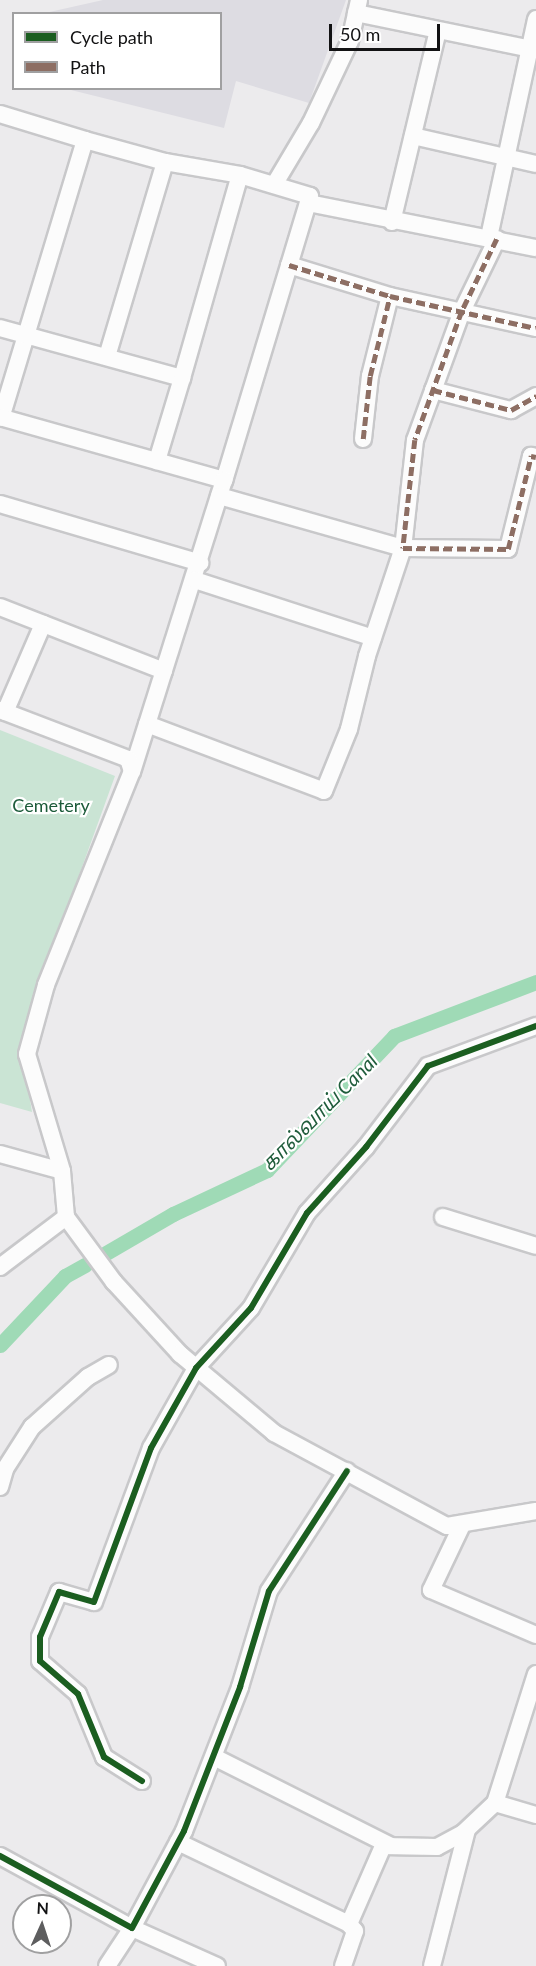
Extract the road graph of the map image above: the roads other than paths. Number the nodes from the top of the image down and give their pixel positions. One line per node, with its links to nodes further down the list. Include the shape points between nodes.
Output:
1 (357, 7): 3 (street); 12 (street, via 350,41 311,123)
2 (536, 19): 4 (street)
3 (438, 30): 4 (street); 6 (street)
4 (533, 50): 8 (street)
5 (0, 114): 7 (street)
6 (412, 136): 8 (street); 14 (street)
7 (85, 140): 9 (street); 22 (street)
8 (506, 157): 10 (street); 15 (street)
9 (165, 162): 11 (street); 23 (street)
10 (536, 164)
11 (240, 175): 12 (street); 24 (street)
12 (274, 185): 13 (street, via 310,196)
13 (308, 203): 14 (street); 17 (street)
14 (392, 222): 15 (street)
15 (493, 238): 16 (street); 19 (street)
16 (536, 248)
17 (289, 265): 18 (street); 31 (street)
18 (390, 296): 19 (street); 28 (street, via 370,375)
19 (462, 311): 21 (street); 25 (street)
20 (0, 328): 22 (street)
21 (536, 328)
22 (26, 335): 23 (street); 27 (street)
23 (107, 357): 24 (street)
24 (182, 378): 30 (street)
25 (433, 390): 26 (street, via 510,410); 33 (street, via 415,440)
26 (536, 396)
27 (1, 418): 30 (street)
28 (363, 440)
29 (536, 457): 33 (street, via 531,456 508,549)
30 (157, 461): 31 (street)
31 (222, 488): 33 (street); 34 (street)
32 (0, 504): 34 (street)
33 (403, 548): 38 (street)
34 (200, 563): 35 (street)
35 (195, 579): 38 (street); 39 (street)
36 (0, 607): 37 (street)
37 (43, 624): 39 (street); 40 (street)
38 (373, 638): 41 (street, via 349,729 324,791)
39 (164, 671): 41 (street)
40 (3, 711): 42 (street, via 128,759)
41 (147, 724): 42 (street)
42 (132, 771): 45 (street, via 46,985 27,1054)
43 (536, 1026): 51 (street, via 428,1066 366,1147 307,1213 251,1308)
44 (0, 1154): 45 (street)
45 (62, 1171): 46 (street)
46 (66, 1217): 49 (street); 51 (street, via 114,1282)
47 (443, 1217): 48 (street)
48 (536, 1246)
49 (0, 1267)
50 (109, 1365): 53 (street, via 88,1377 32,1427 5,1468)
51 (196, 1368): 52 (street, via 274,1433); 59 (street, via 151,1448 94,1602 59,1592 40,1637 40,1661 78,1694 104,1757)
52 (347, 1471): 55 (street, via 447,1526); 58 (street, via 269,1591)
53 (0, 1487)
54 (536, 1511): 55 (street)
55 (462, 1525): 56 (street, via 431,1590)
56 (536, 1635)
57 (536, 1674): 60 (street)
58 (214, 1758): 63 (street); 64 (street)
59 (142, 1781)
60 (495, 1803): 61 (street); 62 (street)
61 (536, 1815)
62 (467, 1830): 64 (street, via 437,1846); 71 (street)
63 (178, 1842): 66 (street); 67 (street)
64 (391, 1846): 66 (street, via 383,1846)
65 (0, 1856): 67 (street)
66 (349, 1924): 70 (street, via 355,1931)
67 (132, 1928): 68 (street); 69 (street)
68 (107, 1966)
69 (217, 1966)
70 (343, 1966)
71 (432, 1966)

